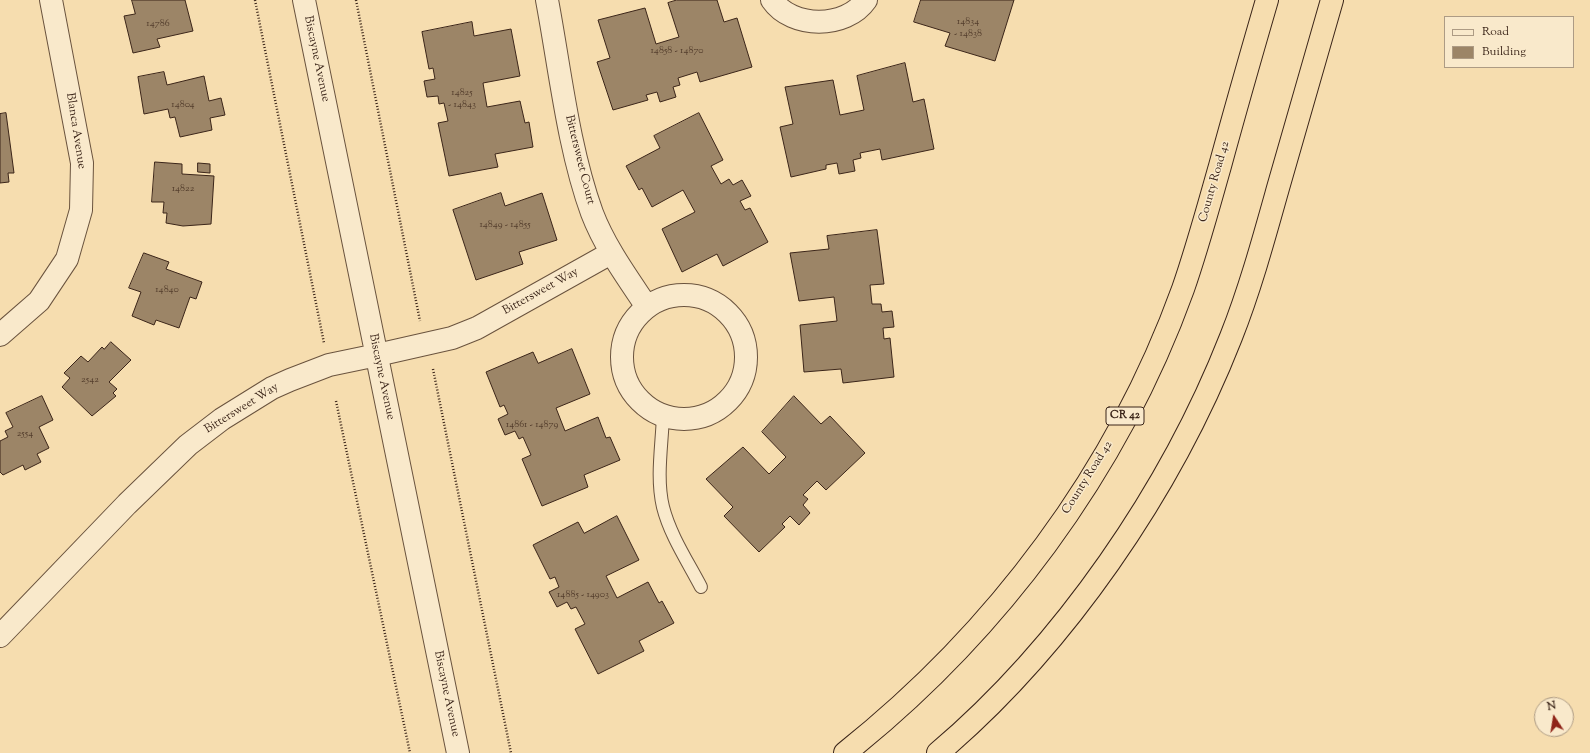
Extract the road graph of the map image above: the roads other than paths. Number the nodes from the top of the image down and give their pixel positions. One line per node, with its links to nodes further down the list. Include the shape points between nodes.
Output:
1 (50, 0): 10 (street, Blanca Avenue, via 82,163 81,210 67,259 38,302)
2 (304, 0): 11 (street, Biscayne Avenue)
3 (547, 0): 8 (street, Bittersweet Court, via 581,176 593,214)
4 (772, 0): 5 (street, via 789,15 816,23 844,18 862,6)
5 (866, 0)
6 (1267, 0): 16 (highway, County Road 42 / CR 42, via 1200,236 1182,290 1145,378 1111,442 1084,489 1018,582 981,625 905,703)
7 (1332, 0): 17 (highway, via 1250,284 1231,337 1183,441 1157,488 1095,583 1010,685)
8 (611, 253): 9 (street, Bittersweet Court); 11 (street, Bittersweet Way, via 477,328 452,338)
9 (647, 307): 12 (street, via 632,322 623,342 622,364 628,384 640,402); 12 (street, via 667,297 688,295 709,301 727,312 740,330 746,351 744,373 736,392 720,408 701,417 679,420)
10 (0, 335)
11 (377, 355): 14 (street, Bittersweet Way, via 329,365 290,380 222,418 188,445 133,498); 15 (street, Biscayne Avenue)
12 (663, 415): 13 (lane, via 660,485 663,506 668,523)
13 (701, 587)
14 (0, 636)
15 (458, 753)
16 (845, 753)
17 (938, 753)

